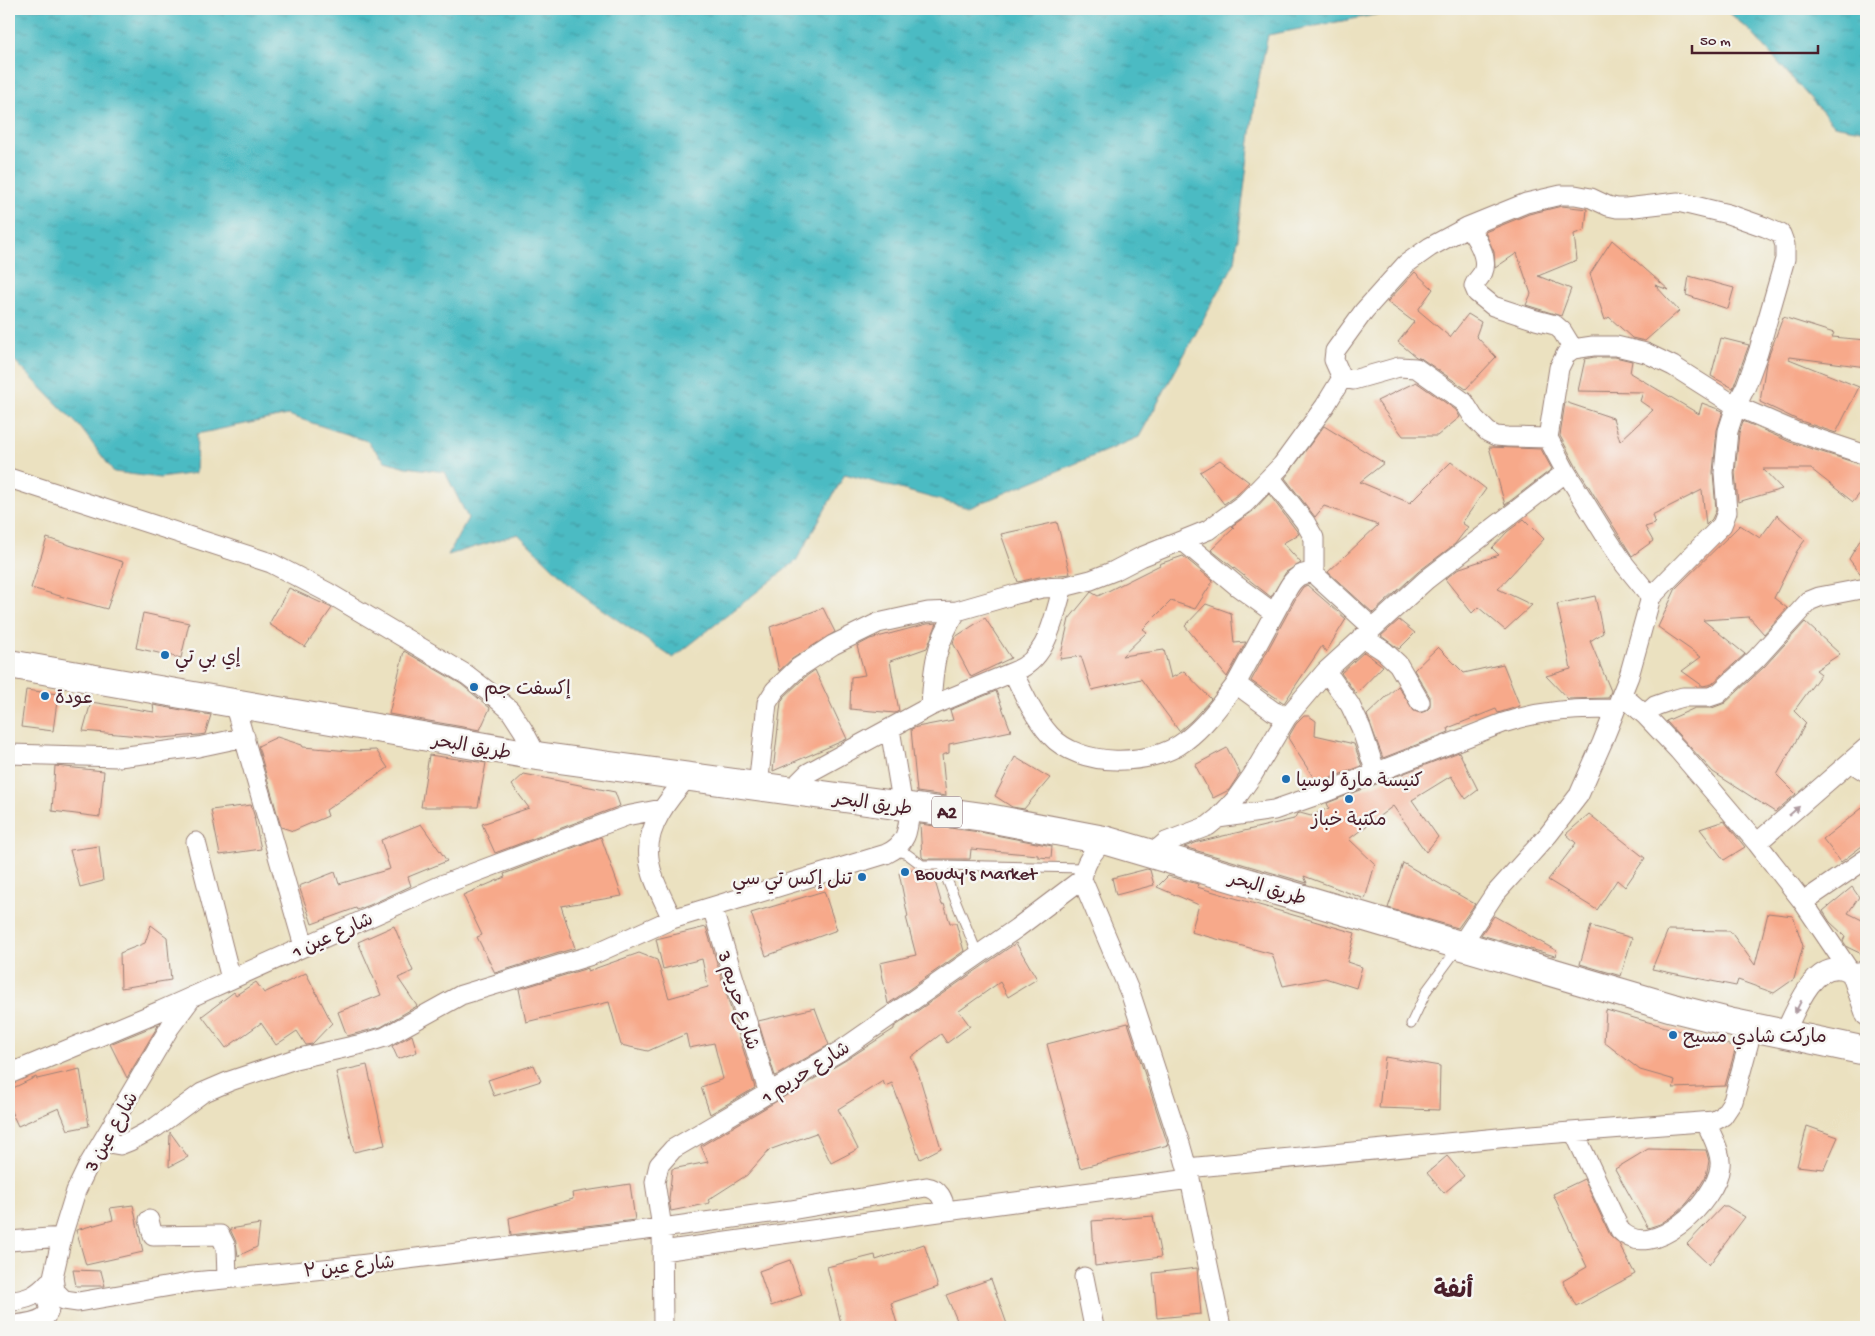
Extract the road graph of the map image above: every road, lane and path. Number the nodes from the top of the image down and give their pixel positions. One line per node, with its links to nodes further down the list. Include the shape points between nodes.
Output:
1 (1467, 227): 2 (street, via 1478,242 1484,260 1483,273 1474,286 1477,293 1493,306 1555,325); 3 (street, via 1406,264 1364,311 1334,354); 4 (street, via 1526,202 1576,195 1617,208 1678,202 1692,204 1781,234 1786,245 1785,259 1758,353)
2 (1573, 349): 4 (street, via 1616,346 1646,353); 5 (street, via 1566,354 1559,368)
3 (1342, 378): 5 (street, via 1353,380 1399,367 1416,368 1464,402 1488,432 1496,436); 8 (street, via 1325,406)
4 (1736, 406): 6 (street, via 1794,431); 14 (street, via 1724,457 1726,517)
5 (1548, 438): 7 (street)
6 (1866, 455)
7 (1566, 472): 14 (street, via 1625,564); 17 (street, via 1426,580)
8 (1270, 477): 10 (street, via 1218,525); 11 (street, via 1314,538)
9 (9, 478): 32 (street, via 271,563 327,592 489,692 510,710)
10 (1184, 541): 12 (street, via 1105,575); 16 (street)
11 (1314, 574): 16 (street, via 1306,573 1296,578); 17 (street)
12 (1063, 587): 15 (street, via 1034,590); 20 (street, via 1043,647 1028,665)
13 (1866, 588): 26 (street, via 1809,601 1756,659 1718,694 1669,701 1655,706)
14 (1651, 597): 23 (street, via 1637,650)
15 (957, 611): 25 (street, via 936,652); 36 (street, via 928,612 878,623 833,645 798,668 775,690 767,703)
16 (1274, 613): 21 (street)
17 (1367, 633): 19 (street); 22 (street, via 1398,664)
18 (9, 664): 24 (main road, طريق البحر / A2)
19 (1326, 671): 27 (street); 34 (street, via 1350,705)
20 (1013, 672): 21 (street, via 1049,734 1076,753 1100,759 1146,758 1172,750 1202,725); 25 (street)
21 (1236, 684): 27 (street, via 1273,711)
22 (1420, 702)
23 (1618, 702): 26 (street); 34 (street, via 1523,716); 53 (street, via 1578,795 1548,836 1494,895)
24 (234, 703): 29 (street); 32 (main road, طريق البحر / A2)
25 (931, 706): 28 (street)
26 (1645, 715): 43 (street)
27 (1287, 717): 40 (street, via 1252,776)
28 (890, 730): 37 (street, via 808,773); 38 (street)
29 (245, 738): 31 (street, via 119,757); 54 (street)
30 (1866, 748): 33 (street)
31 (9, 754)
32 (538, 756): 35 (main road, طريق البحر / A2)
33 (1859, 767): 43 (street, one-way to 33)
34 (1376, 773): 40 (street, via 1274,810)
35 (688, 776): 36 (main road, طريق البحر / A2); 39 (street)
36 (758, 787): 37 (main road, طريق البحر / A2)
37 (791, 790): 38 (main road, طريق البحر / A2)
38 (906, 807): 41 (main road, طريق البحر / A2, via 983,817); 44 (street, via 908,832)
39 (662, 809): 51 (street, via 649,841 649,859); 54 (street, شارع عين 1, via 626,816 444,884)
40 (1218, 818): 45 (street, via 1208,826 1166,842)
41 (1104, 840): 45 (main road, طريق البحر / A2); 48 (street, via 1090,856)
42 (196, 842): 57 (street)
43 (1758, 844): 49 (street)
44 (894, 850): 47 (lane, via 922,865); 50 (street)
45 (1152, 853): 53 (main road, طريق البحر / A2)
46 (1866, 859): 49 (street)
47 (941, 865): 48 (lane); 55 (lane)
48 (1083, 873): 55 (street, شارع حريم 1); 70 (street, via 1130,995)
49 (1803, 902): 52 (street)
50 (712, 907): 51 (street); 66 (street, شارع حريم 3)
51 (672, 920): 69 (street, via 592,954 460,994 385,1037 295,1059 230,1081 202,1093 156,1127 130,1141 120,1145)
52 (1829, 939): 56 (street); 58 (street)
53 (1461, 945): 61 (lane, via 1427,990); 62 (main road, طريق البحر / A2, via 1673,1008)
54 (304, 946): 57 (street, شارع عين 1)
55 (978, 955): 66 (street, شارع حريم 1, via 840,1051)
56 (1859, 972): 58 (street, via 1826,971); 60 (street)
57 (231, 978): 59 (street, شارع عين 1)
58 (1814, 979): 63 (street, one-way to 63)
59 (193, 996): 65 (street, شارع عين 1); 69 (street, شارع عين 3, via 170,1027)
60 (1866, 1016)
61 (1411, 1024)
62 (1753, 1027): 63 (main road, طريق البحر / A2); 67 (street, via 1733,1101 1723,1116)
63 (1784, 1034): 64 (main road, طريق البحر / A2)
64 (1866, 1051)
65 (9, 1074)
66 (769, 1094): 73 (street, شارع حريم 1, via 673,1149 659,1165 656,1182)
67 (1706, 1122): 68 (street); 68 (street, via 1720,1159 1713,1189 1701,1206 1680,1224 1645,1239 1630,1237 1620,1230)
68 (1574, 1132): 70 (street)
69 (103, 1142): 74 (street, شارع عين 3, via 76,1191)
70 (1188, 1174): 71 (street); 87 (street)
71 (946, 1211): 73 (street, شارع عين ٣, via 938,1191 926,1187); 76 (street)
72 (149, 1220): 79 (street, via 153,1236 220,1235 226,1247)
73 (662, 1228): 76 (street, شارع حريم 1); 79 (street, شارع عين ٣)
74 (62, 1237): 75 (street); 77 (street, شارع عين 3)
75 (9, 1240)
76 (662, 1251): 85 (street, شارع حريم 1)
77 (52, 1277): 79 (street, شارع عين ٣, via 58,1296 70,1302); 80 (street)
78 (1084, 1277): 86 (street)
79 (227, 1278)
80 (40, 1292): 81 (street); 82 (street, via 48,1303)
81 (9, 1302)
82 (46, 1316): 83 (street); 84 (street, via 37,1322)
83 (9, 1320)
84 (9, 1326)
85 (663, 1327)
86 (1094, 1327)
87 (1221, 1327)

